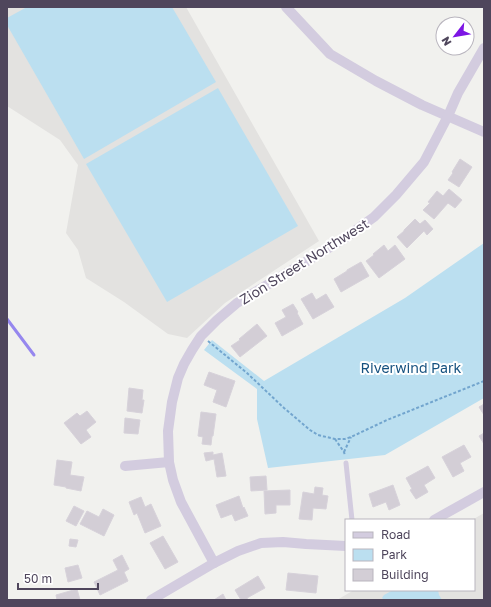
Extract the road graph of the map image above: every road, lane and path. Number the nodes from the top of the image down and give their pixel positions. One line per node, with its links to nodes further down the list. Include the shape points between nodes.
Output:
1 (286, 7): 3 (street, via 330,54 376,82)
2 (484, 48): 3 (street, Zion Street Northwest)
3 (448, 116): 4 (street); 5 (street, Zion Street Northwest, via 424,162 374,217 342,240 237,302)
4 (484, 132)
5 (201, 336): 8 (path, via 247,373 310,430); 10 (street, Zion Street Northwest, via 184,364 174,393 168,431)
6 (484, 381): 7 (path, via 386,420)
7 (351, 437): 8 (path); 9 (path)
8 (335, 439): 9 (path)
9 (344, 452): 11 (path)
10 (169, 462): 12 (street); 17 (street, Zion Street Northwest, via 181,502)
11 (346, 463): 14 (lane)
12 (125, 466)
13 (484, 492): 15 (street)
14 (352, 519)
15 (436, 519)
16 (345, 546): 17 (street, via 261,543)
17 (214, 563): 18 (street)
18 (151, 600)

